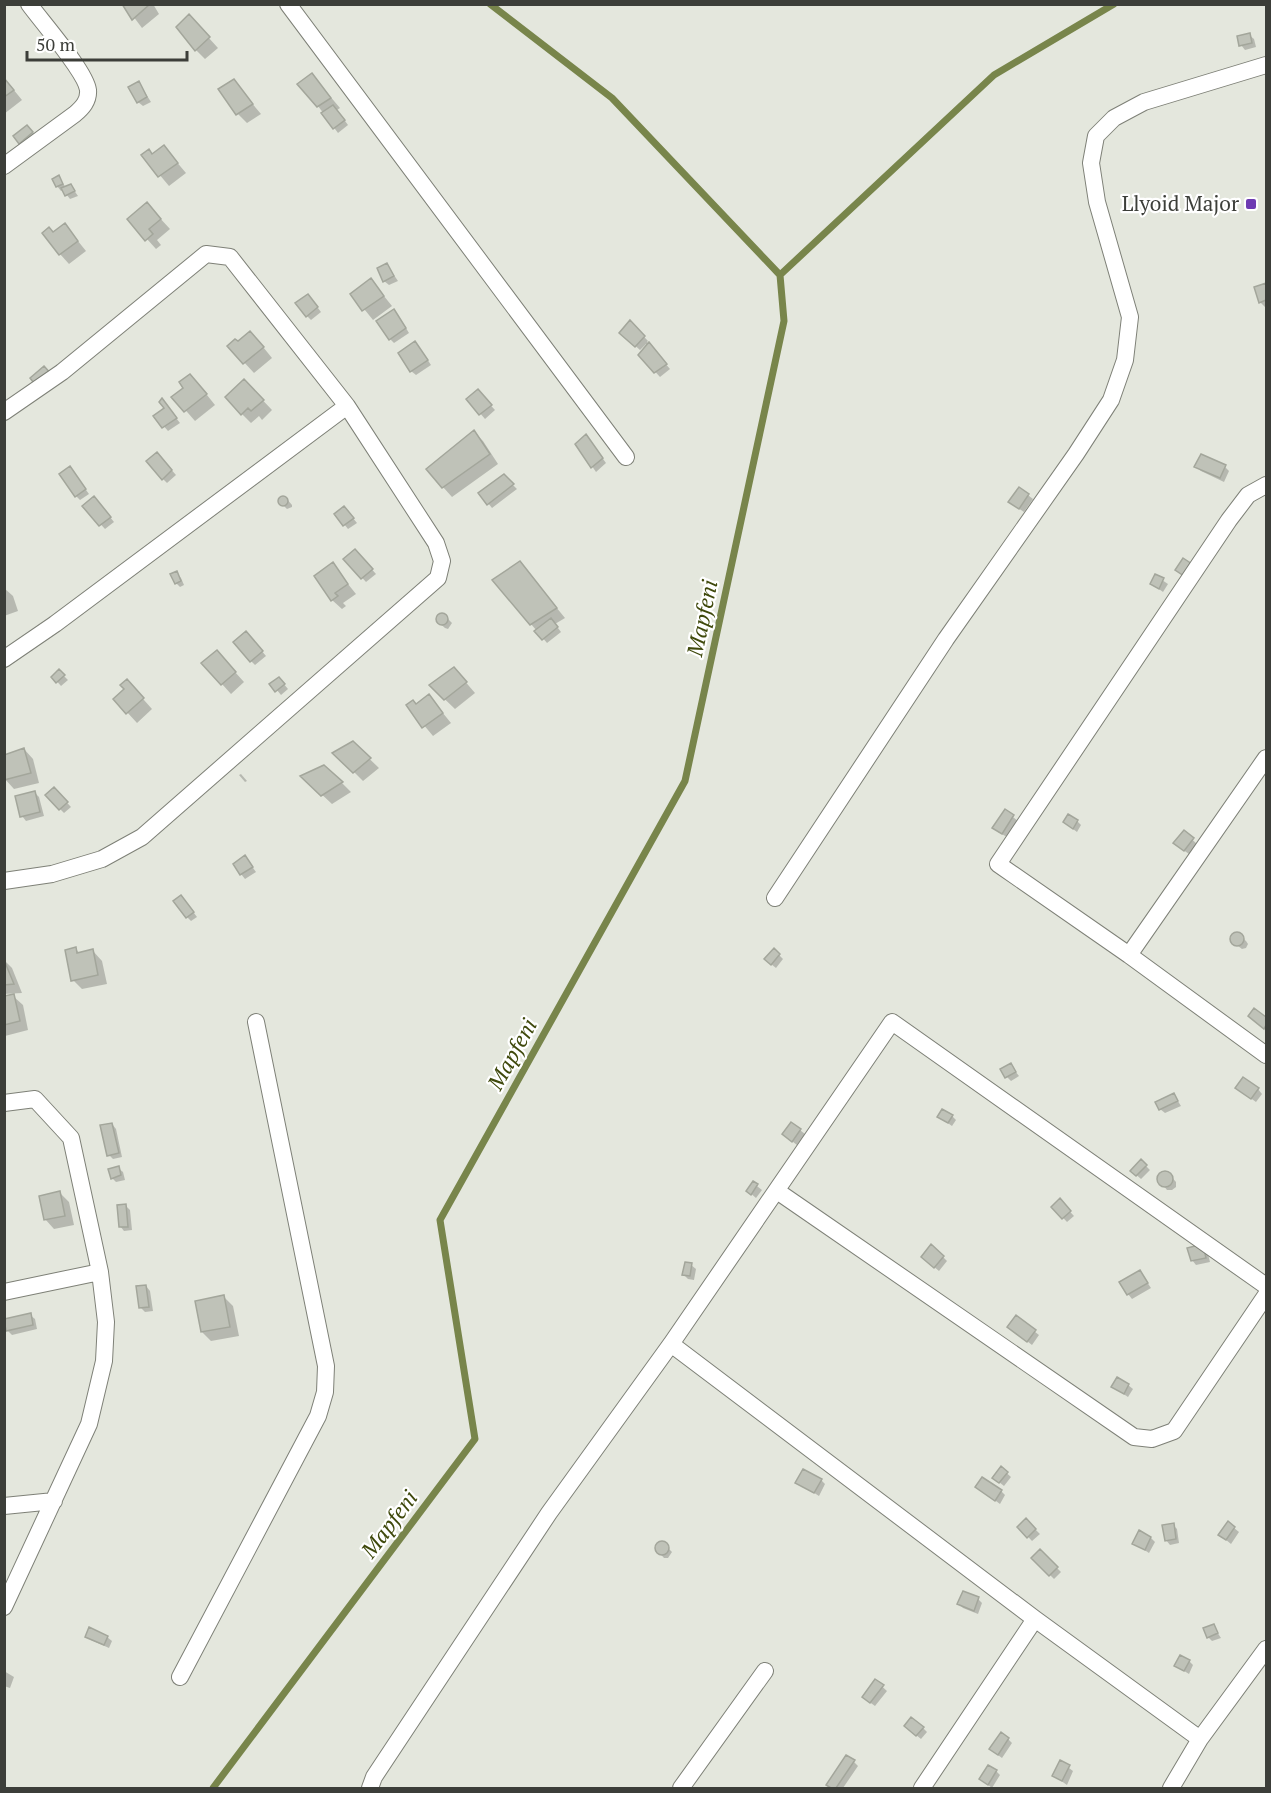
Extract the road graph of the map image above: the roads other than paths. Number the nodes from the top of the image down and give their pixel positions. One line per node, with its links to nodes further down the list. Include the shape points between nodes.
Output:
1 (29, 4): 4 (street, via 84,77 89,92 85,105 75,114)
2 (288, 4): 7 (street)
3 (1266, 65): 12 (street, via 1144,102 1114,118 1096,136 1091,163 1097,202 1130,316 1125,360 1111,400 946,639)
4 (4, 166)
5 (347, 406): 6 (street, via 230,257 206,254 62,372); 9 (street); 11 (street, via 436,543 442,561 438,578 142,837 102,860 52,874)
6 (4, 412)
7 (626, 457)
8 (1266, 485): 13 (street, via 1248,495 1229,520 998,864)
9 (4, 659)
10 (1266, 758): 13 (street)
11 (4, 881)
12 (775, 898)
13 (1130, 955): 15 (street)
14 (256, 1022): 29 (street, via 326,1366 325,1392 318,1416)
15 (1266, 1055)
16 (4, 1103): 18 (street, via 35,1098 71,1138)
17 (777, 1191): 19 (street, via 892,1022); 21 (street, via 1134,1437 1152,1439 1174,1431); 22 (street)
18 (100, 1272): 20 (street); 23 (street, via 106,1322 104,1361 89,1424)
19 (1266, 1286)
20 (4, 1292)
21 (1266, 1295)
22 (671, 1344): 26 (street); 31 (street, via 549,1513)
23 (54, 1501): 24 (street); 25 (street)
24 (4, 1506)
25 (4, 1607)
26 (1035, 1618): 30 (street); 33 (street)
27 (1266, 1649): 30 (street)
28 (765, 1671): 32 (street)
29 (180, 1677)
30 (1200, 1739): 34 (street)
31 (370, 1788)
32 (681, 1788)
33 (922, 1788)
34 (1171, 1788)

